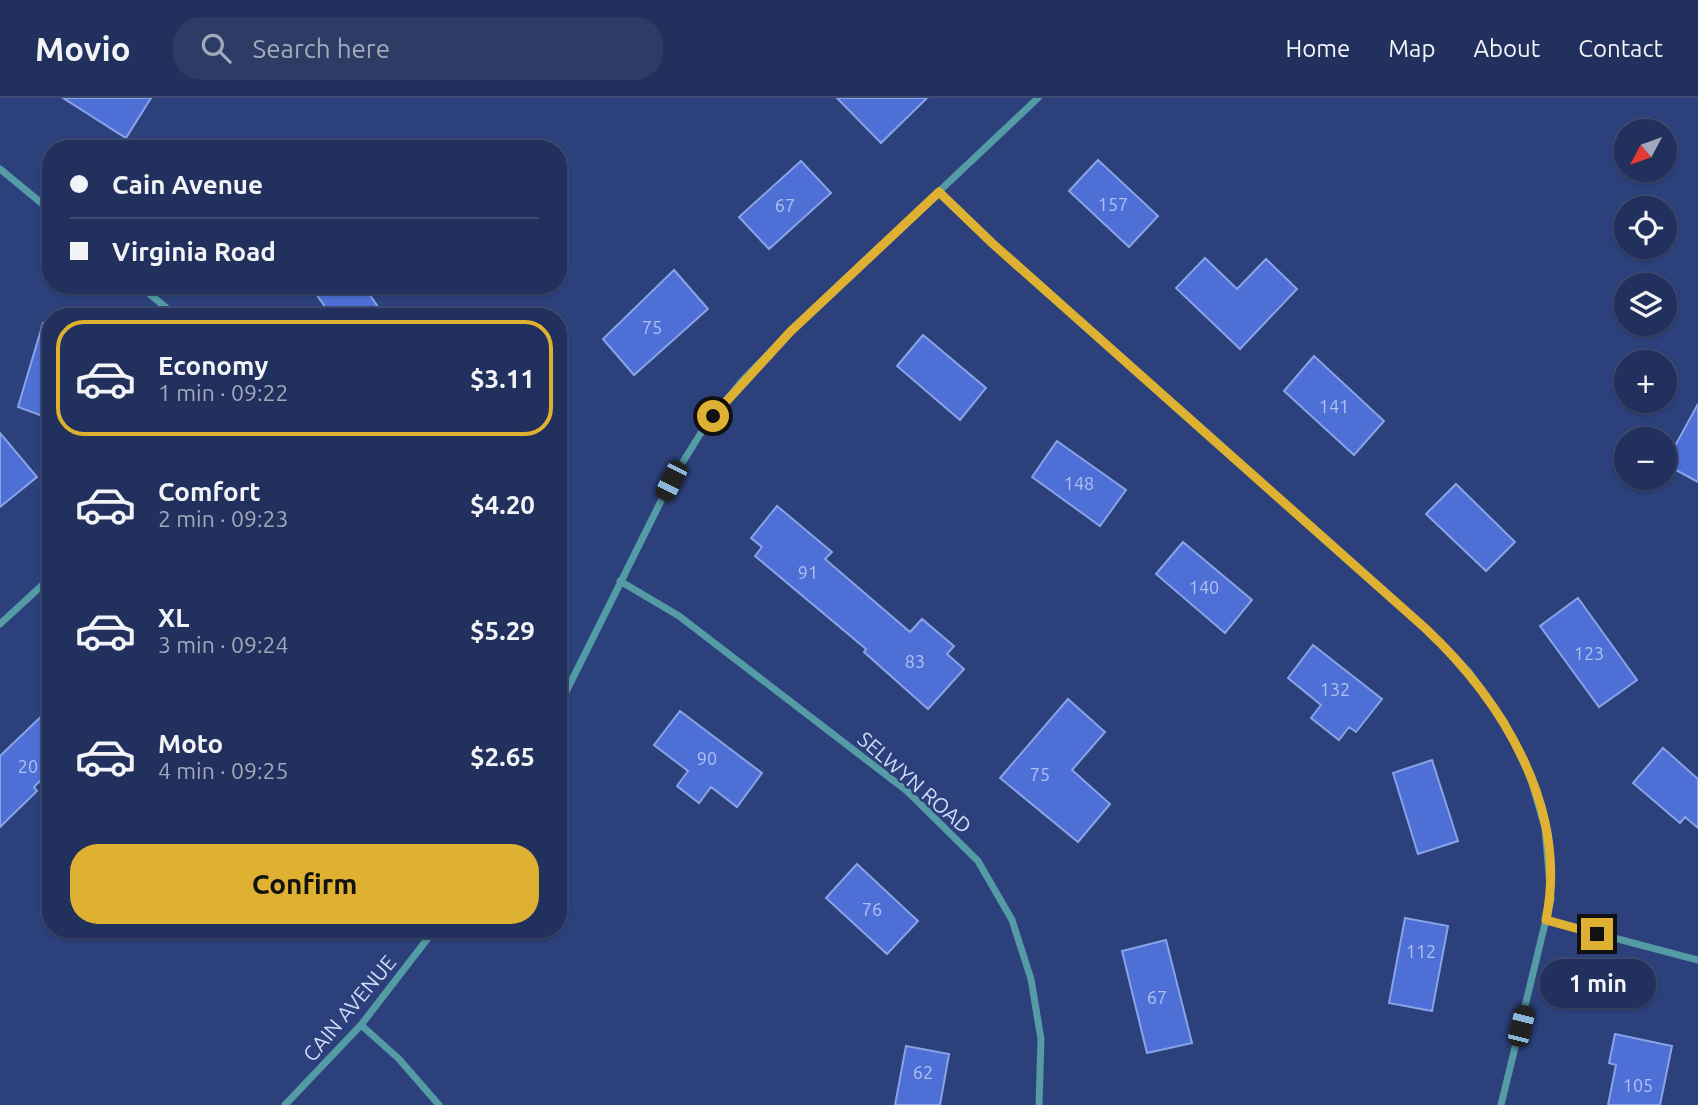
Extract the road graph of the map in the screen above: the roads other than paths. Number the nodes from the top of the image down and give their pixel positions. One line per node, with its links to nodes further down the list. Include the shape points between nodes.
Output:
1 (1038, 98): 3 (street)
2 (0, 169): 4 (street)
3 (939, 192): 7 (street, via 790,332 722,404 687,454); 11 (street, via 1469,672 1504,721 1538,801 1552,879)
4 (42, 204)
5 (150, 294): 6 (street)
6 (166, 308)
7 (620, 581): 10 (street); 17 (street, SELWYN ROAD, via 679,616 906,791 978,861 1012,920 1031,979 1041,1039)
8 (42, 585): 9 (street)
9 (0, 624)
10 (567, 690)
11 (1546, 920): 13 (street); 18 (street)
12 (428, 938): 14 (street, CAIN AVENUE)
13 (1698, 960)
14 (362, 1025): 15 (street, CAIN AVENUE); 16 (street)
15 (285, 1105)
16 (439, 1105)
17 (1039, 1105)
18 (1501, 1105)

